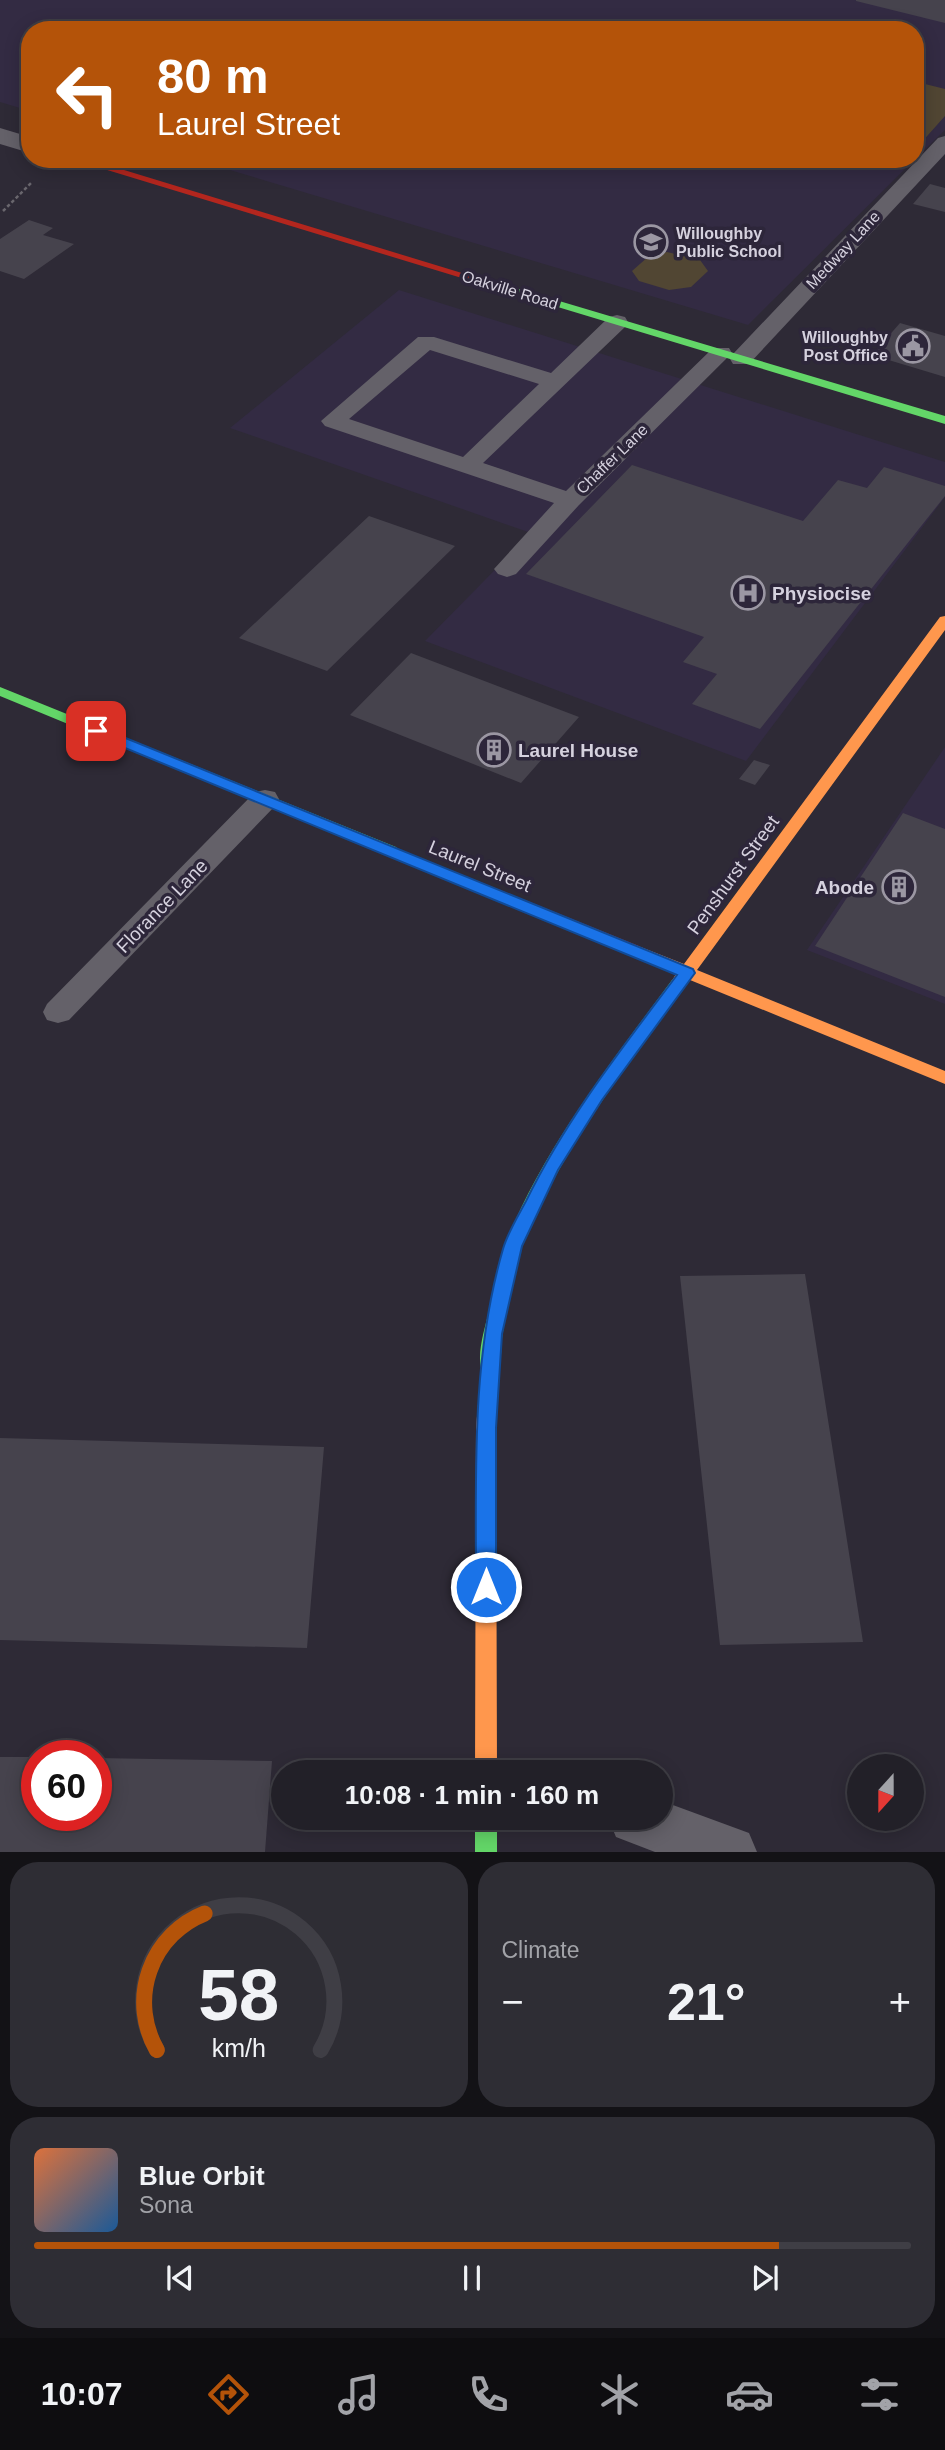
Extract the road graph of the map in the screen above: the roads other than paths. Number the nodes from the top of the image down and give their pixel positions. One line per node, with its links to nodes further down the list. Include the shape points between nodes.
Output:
1 (0, 136): 2 (street)
2 (21, 142)
3 (945, 142): 4 (lane, Medway Lane)
4 (924, 163)
5 (106, 168): 7 (street, Oakville Road)
6 (919, 168): 8 (lane, Medway Lane)
7 (617, 322): 8 (street, Oakville Road); 9 (lane)
8 (731, 356): 10 (street, Oakville Road); 12 (lane, Chaffer Lane)
9 (555, 382): 11 (lane); 11 (lane, via 426,342 333,421)
10 (945, 420)
11 (467, 466): 12 (lane)
12 (570, 500): 13 (lane, Chaffer Lane)
13 (507, 569)
14 (945, 620): 17 (street, Penshurst Street)
15 (0, 691): 16 (street, Laurel Street)
16 (265, 799): 17 (street, Laurel Street); 18 (lane, Florance Lane)
17 (687, 973): 19 (street, Laurel Street); 20 (street, Penshurst Street, via 596,1095 551,1167 513,1246 493,1334 486,1428)
18 (58, 1012)
19 (945, 1077)
20 (486, 1760)
21 (486, 1830): 23 (street)
22 (669, 1830): 24 (street)
23 (486, 1852)
24 (730, 1852)

